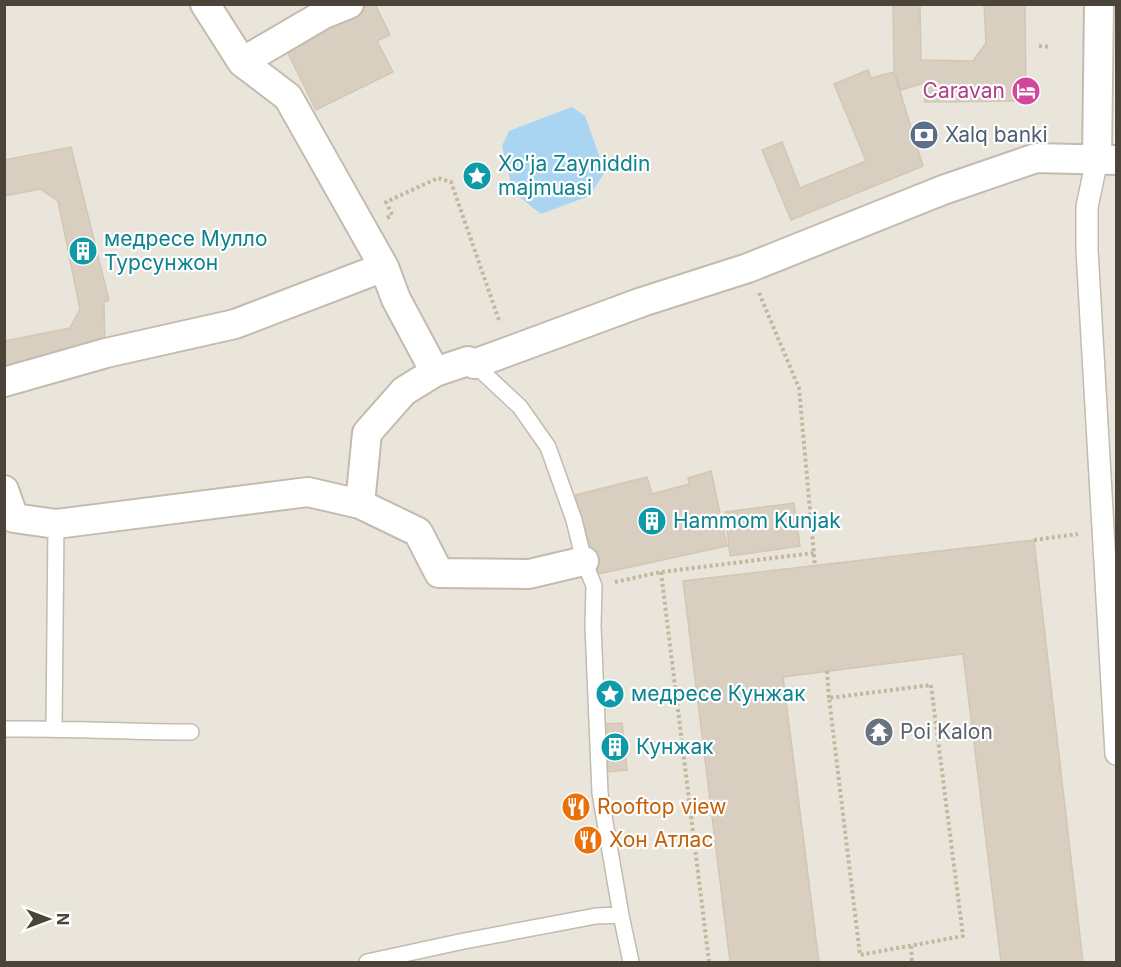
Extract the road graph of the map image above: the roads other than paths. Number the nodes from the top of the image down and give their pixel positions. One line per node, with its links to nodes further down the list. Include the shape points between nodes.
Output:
1 (205, 4): 4 (street)
2 (349, 4): 4 (street, via 324,14)
3 (1100, 4): 5 (street)
4 (242, 62): 6 (street, via 288,97)
5 (1107, 159): 7 (street, via 1036,158 943,190 748,268); 17 (street, via 1087,207 1087,250)
6 (384, 267): 8 (street, via 396,299); 9 (street, via 235,324 106,352)
7 (474, 364): 8 (street, via 468,361); 13 (lane, via 520,407 548,447)
8 (435, 372): 11 (street, via 404,391 367,433)
9 (4, 382)
10 (4, 490): 12 (street, via 14,518)
11 (360, 504): 12 (street, via 308,492); 13 (street, via 418,532 439,573)
12 (56, 524): 14 (lane)
13 (589, 574): 18 (lane, via 600,793)
14 (54, 728): 15 (lane); 16 (lane)
15 (4, 729)
16 (191, 732)
17 (1116, 754)
18 (621, 915): 19 (lane, via 486,936); 20 (lane)
19 (367, 963)
20 (631, 963)

